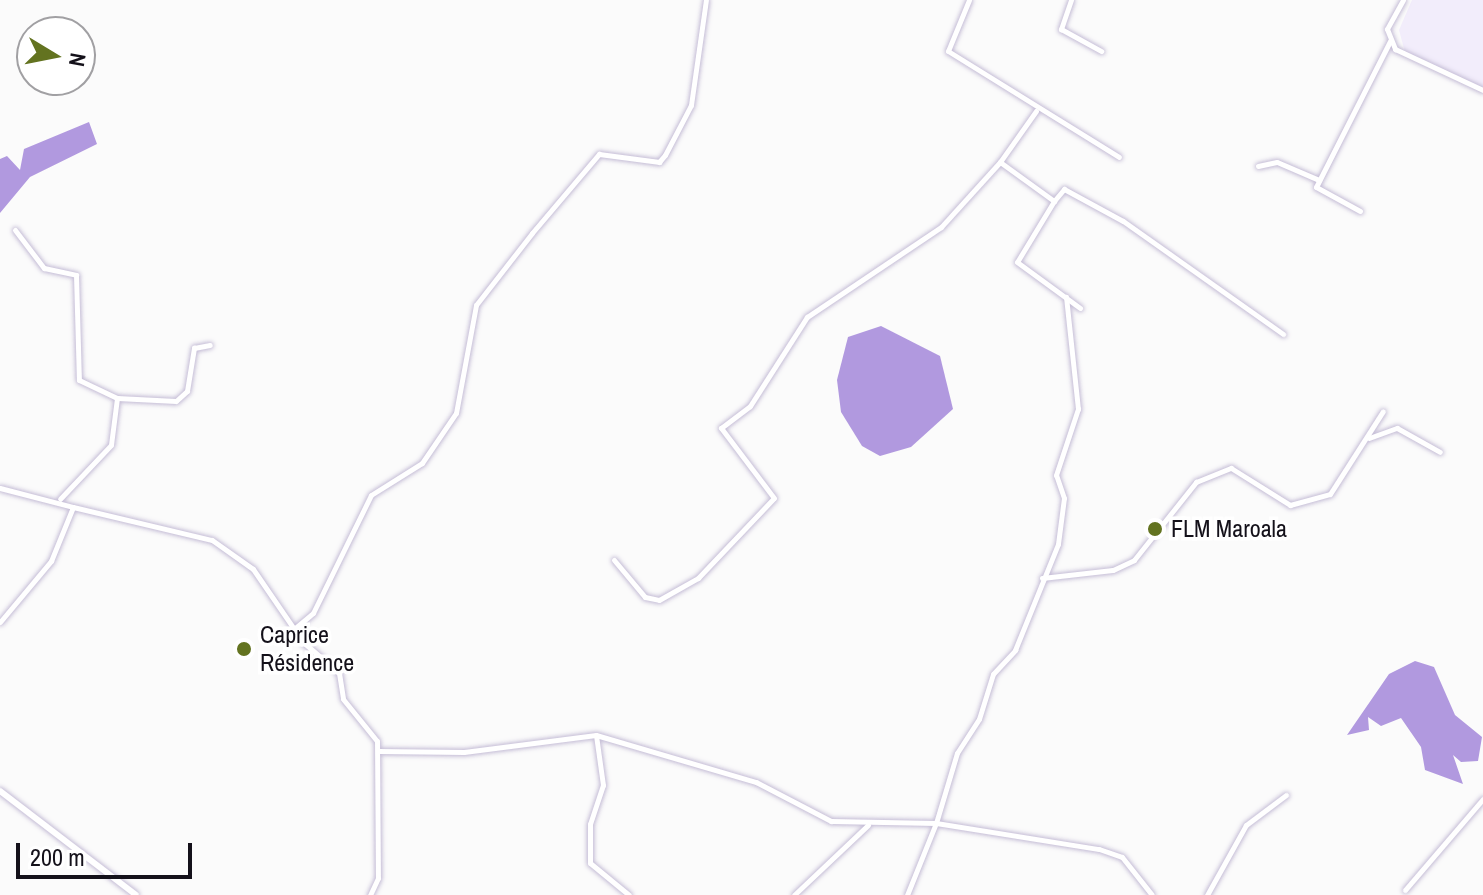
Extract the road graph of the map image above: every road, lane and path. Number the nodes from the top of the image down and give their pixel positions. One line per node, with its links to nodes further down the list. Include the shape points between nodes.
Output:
1 (706, 0): 30 (street, via 691,105 665,155 659,162 599,154 532,233 476,305 456,413 422,463 371,495 313,613)
2 (969, 0): 8 (street, via 948,51)
3 (1071, 0): 6 (street, via 1061,29)
4 (1403, 0): 5 (street, via 1387,29)
5 (1390, 41): 7 (street, via 1406,56); 12 (street)
6 (1101, 51)
7 (1483, 90)
8 (1036, 111): 9 (street); 10 (street)
9 (1119, 157)
10 (1000, 162): 13 (street); 27 (street, via 941,227 807,317 750,406 721,428 774,498 698,578 659,600 645,597)
11 (1258, 166): 12 (street, via 1277,162)
12 (1319, 180): 14 (street, via 1320,193)
13 (1054, 201): 16 (street, via 1017,262); 18 (street, via 1064,189 1123,221)
14 (1360, 211)
15 (15, 230): 20 (street, via 44,268 76,275 79,380)
16 (1066, 297): 17 (street); 28 (street, via 1078,409 1056,475 1064,498 1058,544)
17 (1080, 308)
18 (1283, 334)
19 (210, 345): 20 (street, via 194,348 187,391 176,401)
20 (117, 398): 25 (street, via 111,445)
21 (1383, 411): 22 (street)
22 (1368, 438): 23 (street, via 1397,428); 28 (street, via 1330,494 1307,504 1290,505 1231,468 1196,482 1134,560 1113,570)
23 (1440, 452)
24 (0, 488): 25 (street)
25 (60, 499): 26 (street)
26 (73, 507): 29 (street, via 51,561); 30 (street, via 212,540 253,569)
27 (614, 560)
28 (1041, 578): 36 (street, via 1015,650 993,674 979,719 957,753)
29 (0, 622)
30 (294, 629): 32 (street, via 339,673 343,699)
31 (596, 735): 32 (street, via 464,752); 37 (street, via 756,782 831,821); 41 (street, via 603,785 590,824 590,863)
32 (378, 751): 40 (street, via 378,878)
33 (0, 791): 39 (main road)
34 (1286, 795): 45 (street, via 1246,825)
35 (1483, 799): 38 (street)
36 (936, 823): 37 (street); 43 (street); 44 (street, via 1099,849 1122,857)
37 (869, 825): 42 (street)
38 (1405, 890)
39 (136, 895)
40 (370, 895)
41 (629, 895)
42 (794, 895)
43 (907, 895)
44 (1152, 895)
45 (1207, 895)

